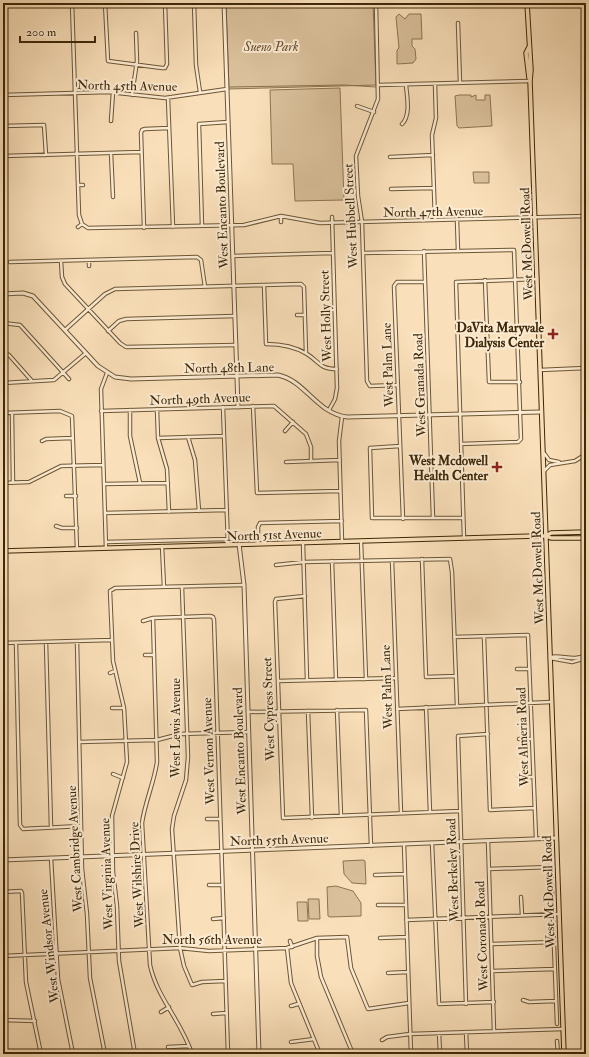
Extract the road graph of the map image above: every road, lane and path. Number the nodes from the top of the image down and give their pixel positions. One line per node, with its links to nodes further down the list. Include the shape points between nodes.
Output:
1 (72, 3): 9 (street)
2 (105, 3): 14 (street, via 108,61)
3 (165, 3): 14 (street, via 167,64 165,68)
4 (194, 3): 22 (street, via 196,65)
5 (224, 3): 20 (street, West Encanto Boulevard)
6 (376, 3): 18 (street, West Hubbell Street)
7 (527, 3): 15 (main road, West McDowell Road, via 529,47 526,53)
8 (458, 23): 16 (street)
9 (73, 26): 10 (street); 12 (street)
10 (77, 26)
11 (136, 33): 14 (street)
12 (74, 61): 13 (street); 23 (street)
13 (79, 61)
14 (136, 66): 25 (street)
15 (530, 81): 16 (street); 49 (main road, West McDowell Road)
16 (460, 83): 17 (street)
17 (435, 84): 19 (street); 38 (street)
18 (378, 85): 19 (street); 28 (street, West Hubbell Street, via 378,99)
19 (406, 85): 31 (street, via 408,112)
20 (227, 89): 22 (street, North 45th Avenue); 30 (street, West Encanto Boulevard)
21 (113, 92): 23 (street, North 45th Avenue); 25 (street, North 45th Avenue); 29 (street)
22 (200, 92): 26 (street, North 45th Avenue)
23 (76, 93): 24 (street, North 45th Avenue); 36 (street)
24 (3, 95)
25 (132, 95): 26 (street, North 45th Avenue)
26 (168, 98): 33 (street)
27 (357, 106): 28 (street)
28 (374, 112): 53 (street, West Hubbell Street, via 356,156)
29 (111, 121)
30 (228, 122): 56 (street, West Encanto Boulevard); 57 (street, via 199,124)
31 (402, 124)
32 (3, 126): 37 (street, via 44,125)
33 (169, 128): 34 (street, via 142,130); 59 (street)
34 (141, 152): 35 (street); 60 (street)
35 (112, 153): 36 (street); 45 (street)
36 (77, 154): 37 (street); 41 (street)
37 (46, 155): 39 (street)
38 (433, 155): 40 (street); 43 (street)
39 (3, 156)
40 (390, 157)
41 (78, 185): 42 (street); 55 (street, via 79,218)
42 (83, 185)
43 (434, 188): 44 (street); 50 (street)
44 (391, 189)
45 (113, 197)
46 (281, 216): 52 (street); 54 (street, North 47th Avenue, via 316,223); 56 (street, North 47th Avenue)
47 (586, 216): 49 (street, North 47th Avenue)
48 (332, 217): 54 (street, West Holly Street)
49 (535, 218): 51 (street, North 47th Avenue); 71 (main road, West McDowell Road)
50 (435, 220): 51 (street, North 47th Avenue); 53 (street, North 47th Avenue)
51 (457, 220): 61 (street)
52 (281, 222)
53 (362, 222): 54 (street, North 47th Avenue); 64 (street, West Hubbell Street)
54 (331, 223): 63 (street, West Holly Street)
55 (82, 224): 58 (street); 60 (street, North 47th Avenue, via 93,229)
56 (232, 225): 57 (street, North 47th Avenue); 65 (street, West Encanto Boulevard)
57 (202, 226): 59 (street, North 47th Avenue)
58 (78, 227)
59 (173, 227): 60 (street, North 47th Avenue)
60 (144, 228)
61 (458, 250): 62 (street); 70 (street, via 514,250)
62 (424, 251): 64 (street); 73 (street, West Granada Road)
63 (332, 253): 65 (street); 92 (street, West Holly Street)
64 (363, 253): 101 (street, West Hubbell Street, via 368,384)
65 (233, 256): 75 (street, West Encanto Boulevard)
66 (89, 260): 67 (street); 69 (street); 76 (street, via 200,258)
67 (61, 261): 68 (street); 80 (street, via 63,281)
68 (10, 262)
69 (89, 266)
70 (516, 279): 71 (street); 72 (street); 99 (street)
71 (537, 279): 93 (main road, West McDowell Road)
72 (485, 280): 99 (street, via 490,382); 113 (street, via 456,282)
73 (425, 282): 101 (street, West Palm Lane, via 395,284); 114 (street, West Granada Road)
74 (264, 285): 75 (street); 82 (street, via 303,285); 90 (street, via 266,344 289,346)
75 (234, 286): 76 (street); 83 (street, West Encanto Boulevard)
76 (205, 287): 80 (street, via 115,289)
77 (35, 293): 79 (street)
78 (3, 294): 79 (street, via 23,293)
79 (33, 296): 85 (street, North 48th Lane)
80 (88, 309): 85 (street); 86 (street)
81 (297, 315): 82 (street)
82 (305, 315): 90 (street)
83 (235, 316): 86 (street, via 126,319 119,321); 87 (street, West Encanto Boulevard)
84 (3, 323): 94 (street, via 20,325)
85 (65, 330): 89 (street, North 48th Lane)
86 (108, 331): 87 (street, via 122,345 130,348)
87 (236, 345): 96 (street, West Encanto Boulevard)
88 (3, 353): 98 (street, via 9,355)
89 (86, 353): 94 (street); 95 (street, North 48th Lane)
90 (306, 353): 92 (street, via 324,368)
91 (586, 368): 93 (street)
92 (337, 369): 108 (street, West Holly Street, via 336,396)
93 (540, 370): 109 (main road, West McDowell Road)
94 (64, 373): 97 (street); 98 (street, via 54,380)
95 (107, 373): 96 (street, North 48th Lane, via 131,379); 107 (street, via 100,389)
96 (237, 376): 104 (street, West Encanto Boulevard); 108 (street, North 48th Lane, via 273,375 288,378)
97 (69, 379)
98 (32, 382): 100 (street)
99 (520, 382): 112 (street)
100 (3, 383)
101 (398, 385): 115 (street, West Palm Lane)
102 (253, 406): 104 (street, North 49th Avenue); 117 (street, North 49th Avenue, via 274,406); 140 (street, via 257,492)
103 (223, 407): 104 (street, North 49th Avenue); 105 (street, North 49th Avenue); 119 (street)
104 (238, 407)
105 (157, 409): 106 (street, North 49th Avenue); 122 (street)
106 (130, 410): 107 (street, North 49th Avenue); 137 (street, via 130,436)
107 (101, 411): 132 (street)
108 (328, 411): 116 (street, North 48th Lane)
109 (542, 412): 112 (street, North 48th Lane); 126 (main road, West McDowell Road)
110 (3, 413): 111 (street)
111 (12, 413): 121 (street, via 60,411 70,414 73,419); 136 (street)
112 (520, 413): 113 (street, North 48th Lane); 124 (street, via 520,441)
113 (460, 414): 114 (street, North 48th Lane); 124 (street)
114 (430, 415): 115 (street, North 48th Lane); 147 (street, West Granada Road)
115 (399, 416): 116 (street, North 48th Lane); 125 (street, West Palm Lane)
116 (342, 417): 128 (street)
117 (293, 422): 118 (street); 129 (street, North 49th Avenue, via 308,435)
118 (285, 431)
119 (224, 436): 120 (street); 143 (street)
120 (188, 437): 122 (street); 144 (street, via 195,460)
121 (73, 438): 123 (street); 133 (street)
122 (158, 438): 138 (street, via 167,468)
123 (42, 441)
124 (461, 444): 148 (street)
125 (400, 446): 149 (street, West Palm Lane); 149 (street, via 370,448 372,518)
126 (543, 451): 131 (street, via 549,460); 134 (main road, West McDowell Road)
127 (586, 454): 131 (street, via 577,460)
128 (340, 460): 129 (street); 140 (street)
129 (311, 461): 130 (street)
130 (286, 462)
131 (562, 462): 134 (street, via 550,465)
132 (103, 465): 133 (street); 139 (street)
133 (74, 466): 136 (street, via 60,466 29,482); 142 (street)
134 (544, 472): 154 (main road, West McDowell Road)
135 (3, 483): 136 (street)
136 (13, 483)
137 (140, 483): 138 (street); 139 (street)
138 (168, 483): 145 (street)
139 (104, 484): 146 (street)
140 (340, 490): 150 (street)
141 (66, 496): 142 (street)
142 (76, 496): 152 (street)
143 (227, 510): 144 (street); 157 (street)
144 (199, 511): 145 (street)
145 (169, 512): 146 (street)
146 (105, 513): 159 (street)
147 (433, 518): 148 (street); 149 (street)
148 (463, 518): 155 (street)
149 (403, 519)
150 (342, 521): 161 (street); 163 (street, via 258,524)
151 (56, 526): 152 (street)
152 (77, 528): 167 (street)
153 (586, 532): 154 (main road, North 51st Avenue, via 551,533)
154 (546, 536): 155 (main road, North 51st Avenue); 156 (main road, North 51st Avenue); 192 (main road, West McDowell Road)
155 (464, 538): 158 (main road, North 51st Avenue)
156 (586, 538)
157 (228, 539): 159 (street, North 51st Avenue); 164 (street)
158 (361, 541): 161 (main road, North 51st Avenue); 170 (street)
159 (106, 542): 166 (street)
160 (303, 542): 161 (main road, North 51st Avenue); 163 (main road, North 51st Avenue); 173 (street)
161 (342, 542)
162 (239, 544): 163 (main road, North 51st Avenue); 164 (main road, North 51st Avenue); 175 (street, West Encanto Boulevard)
163 (258, 544)
164 (228, 545): 165 (main road, North 51st Avenue)
165 (162, 546): 166 (main road, North 51st Avenue); 177 (street)
166 (106, 548): 167 (main road, North 51st Avenue)
167 (78, 549): 168 (main road, North 51st Avenue)
168 (3, 551)
169 (422, 559): 171 (street); 182 (street, via 450,558); 197 (street, via 426,677)
170 (362, 560): 171 (street); 172 (street); 199 (street)
171 (392, 560): 198 (street, West Palm Lane)
172 (332, 561): 173 (street); 201 (street)
173 (304, 562): 174 (street); 178 (street)
174 (276, 565)
175 (244, 585): 176 (street); 214 (street, West Encanto Boulevard)
176 (182, 586): 177 (street); 179 (street, West Lewis Avenue)
177 (164, 587): 184 (street, West Virginia Avenue, via 110,591)
178 (305, 596): 200 (street); 202 (street, West Cypress Street, via 276,599)
179 (184, 617): 180 (street); 216 (street, West Vernon Avenue, via 213,617); 217 (street, West Lewis Avenue)
180 (153, 618): 181 (street); 190 (street, West Wilshire Drive)
181 (142, 621)
182 (454, 637): 183 (street); 197 (street)
183 (484, 637): 194 (street, West Almeria Road, via 528,635); 205 (street)
184 (112, 640): 185 (street); 195 (street, West Virginia Avenue)
185 (77, 641): 186 (street); 223 (street, West Cambridge Avenue)
186 (46, 642): 188 (street); 238 (street)
187 (3, 643): 188 (street)
188 (16, 643): 238 (street, via 22,828)
189 (145, 655): 190 (street)
190 (154, 655): 222 (street, West Wilshire Drive)
191 (585, 656): 192 (street, via 574,659 556,656)
192 (550, 658): 203 (main road, West McDowell Road)
193 (517, 669): 194 (street)
194 (529, 669): 204 (street, West Almeria Road)
195 (115, 671): 196 (street); 209 (street, West Virginia Avenue)
196 (110, 673)
197 (456, 676): 206 (street)
198 (396, 678): 199 (street); 210 (street, West Palm Lane)
199 (366, 679): 201 (street)
200 (307, 680): 201 (street); 202 (street)
201 (336, 680)
202 (278, 681): 212 (street, West Cypress Street)
203 (551, 702): 204 (street); 240 (main road, West McDowell Road)
204 (531, 703): 205 (street); 220 (street, West Almeria Road)
205 (486, 704): 206 (street); 218 (street)
206 (457, 706): 207 (street)
207 (426, 707): 210 (street); 230 (street)
208 (112, 708): 209 (street)
209 (124, 708): 221 (street, West Virginia Avenue)
210 (397, 708): 231 (street, West Palm Lane)
211 (337, 710): 213 (street); 232 (street, via 366,710); 233 (street)
212 (278, 711): 213 (street); 214 (street); 234 (street, West Cypress Street, via 283,818)
213 (308, 711): 234 (street)
214 (248, 712): 215 (street, West Encanto Boulevard)
215 (249, 732): 216 (street); 246 (street, West Encanto Boulevard)
216 (218, 733): 217 (street); 236 (street, West Vernon Avenue)
217 (187, 734): 222 (street); 248 (street, West Lewis Avenue, via 186,780 173,823)
218 (488, 734): 228 (street, via 490,810); 229 (street, West Berkeley Road, via 458,736)
219 (519, 739): 220 (street)
220 (532, 739): 226 (street, West Almeria Road)
221 (126, 740): 222 (street); 223 (street); 227 (street, West Virginia Avenue, via 127,762)
222 (157, 740): 249 (street, West Wilshire Drive, via 154,779 142,823)
223 (79, 742): 237 (street, West Cambridge Avenue)
224 (113, 774): 227 (street)
225 (519, 777): 226 (street)
226 (533, 777): 228 (street, West Almeria Road)
227 (123, 778): 250 (street, West Virginia Avenue, via 112,816)
228 (534, 808): 239 (street, West Almeria Road)
229 (460, 811): 230 (street); 241 (street, West Berkeley Road)
230 (430, 812): 231 (street)
231 (401, 813): 232 (street)
232 (370, 815): 233 (street); 245 (street)
233 (341, 816): 234 (street)
234 (312, 818)
235 (207, 819): 236 (street)
236 (220, 819): 247 (street, West Vernon Avenue)
237 (81, 826): 238 (street); 252 (street, West Cambridge Avenue)
238 (51, 827)
239 (536, 838): 240 (street, North 55th Avenue); 242 (street, North 55th Avenue)
240 (556, 838): 264 (main road, West McDowell Road)
241 (460, 841): 242 (street, North 55th Avenue); 243 (street, North 55th Avenue); 268 (street, West Berkeley Road)
242 (488, 841): 254 (street, West Coronado Road)
243 (432, 843): 244 (street, North 55th Avenue); 270 (street)
244 (404, 844): 245 (street, North 55th Avenue); 255 (street)
245 (371, 846): 246 (street, North 55th Avenue)
246 (253, 850): 247 (street, North 55th Avenue); 281 (street, West Encanto Boulevard)
247 (221, 852): 248 (street, North 55th Avenue); 258 (street, West Vernon Avenue)
248 (174, 853): 249 (street, North 55th Avenue); 279 (street, West Lewis Avenue)
249 (144, 855): 250 (street, North 55th Avenue); 282 (street, West Wilshire Drive)
250 (112, 856): 252 (street, North 55th Avenue); 283 (street, West Virginia Avenue)
251 (51, 858): 252 (street, North 55th Avenue); 253 (street, North 55th Avenue); 286 (street, West Windsor Avenue)
252 (82, 858): 285 (street, West Cambridge Avenue)
253 (3, 860)
254 (489, 869): 263 (street, West McDowell Road, via 551,867); 266 (street, West Coronado Road)
255 (405, 874): 256 (street); 261 (street)
256 (375, 875)
257 (209, 885): 258 (street)
258 (222, 885): 267 (street, West Vernon Avenue)
259 (3, 892): 287 (street, via 21,891)
260 (521, 898): 265 (street)
261 (406, 904): 262 (street); 271 (street)
262 (378, 905)
263 (553, 914): 264 (street); 265 (street); 276 (street, West McDowell Road)
264 (559, 914): 308 (main road, West McDowell Road)
265 (522, 915): 266 (street)
266 (491, 916): 268 (street); 277 (street, West Coronado Road)
267 (224, 918): 269 (street); 284 (street, West Vernon Avenue)
268 (463, 918): 270 (street); 299 (street, West Berkeley Road)
269 (213, 919)
270 (435, 919): 271 (street); 299 (street, via 439,1004)
271 (406, 920): 272 (street)
272 (407, 937): 274 (street); 291 (street)
273 (317, 938): 278 (street, North 56th Avenue); 297 (street, North 56th Avenue, via 347,937 351,968 368,1009); 328 (street, via 321,978)
274 (380, 938)
275 (290, 941): 278 (street)
276 (554, 942): 277 (street); 289 (street, West McDowell Road)
277 (492, 944): 290 (street, West Coronado Road)
278 (292, 947): 280 (street, North 56th Avenue)
279 (180, 948): 282 (street, North 56th Avenue); 284 (street, North 56th Avenue); 293 (street, West Lewis Avenue, via 192,985)
280 (287, 948): 281 (street, North 56th Avenue); 298 (street, via 289,974)
281 (255, 949): 284 (street, North 56th Avenue); 326 (street, West Encanto Boulevard)
282 (150, 950): 283 (street, North 56th Avenue); 301 (street, West Wilshire Drive, via 152,974)
283 (119, 951): 285 (street, North 56th Avenue); 323 (street, West Virginia Avenue)
284 (224, 951): 293 (street, West Vernon Avenue)
285 (88, 952): 286 (street, North 56th Avenue); 322 (street, West Cambridge Avenue, via 90,978)
286 (57, 954): 287 (street, North 56th Avenue); 321 (street, West Windsor Avenue, via 58,979)
287 (25, 955): 288 (street, North 56th Avenue); 306 (street, via 26,982)
288 (3, 956)
289 (555, 969): 290 (street); 295 (street, West McDowell Road)
290 (492, 971): 296 (street, West Coronado Road)
291 (408, 972): 292 (street); 297 (street)
292 (388, 973)
293 (226, 981): 303 (street, West Vernon Avenue)
294 (523, 1000): 295 (street)
295 (556, 1001): 307 (street, West McDowell Road)
296 (494, 1002): 299 (street); 309 (street, West Coronado Road)
297 (409, 1003): 312 (street)
298 (298, 1004): 300 (street); 313 (street)
299 (466, 1004)
300 (291, 1006)
301 (169, 1007): 302 (street); 317 (street, West Wilshire Drive)
302 (161, 1012)
303 (226, 1013): 304 (street); 325 (street, West Vernon Avenue)
304 (213, 1014)
305 (3, 1020): 306 (street)
306 (35, 1021): 320 (street)
307 (557, 1024)
308 (563, 1029): 309 (street); 333 (main road, West McDowell Road)
309 (494, 1031): 310 (street)
310 (466, 1032): 311 (street); 331 (street)
311 (439, 1033): 312 (street); 330 (street)
312 (410, 1034): 314 (street); 329 (street)
313 (314, 1039): 316 (street); 327 (street)
314 (382, 1040)
315 (557, 1041): 332 (street)
316 (291, 1042)
317 (189, 1046): 318 (street); 324 (street, West Wilshire Drive)
318 (168, 1048)
319 (18, 1054): 320 (street)
320 (41, 1054)
321 (73, 1054)
322 (105, 1054)
323 (135, 1054)
324 (192, 1054)
325 (228, 1054)
326 (259, 1054)
327 (320, 1054)
328 (353, 1054)
329 (411, 1054)
330 (440, 1054)
331 (467, 1054)
332 (558, 1054)
333 (564, 1054)

